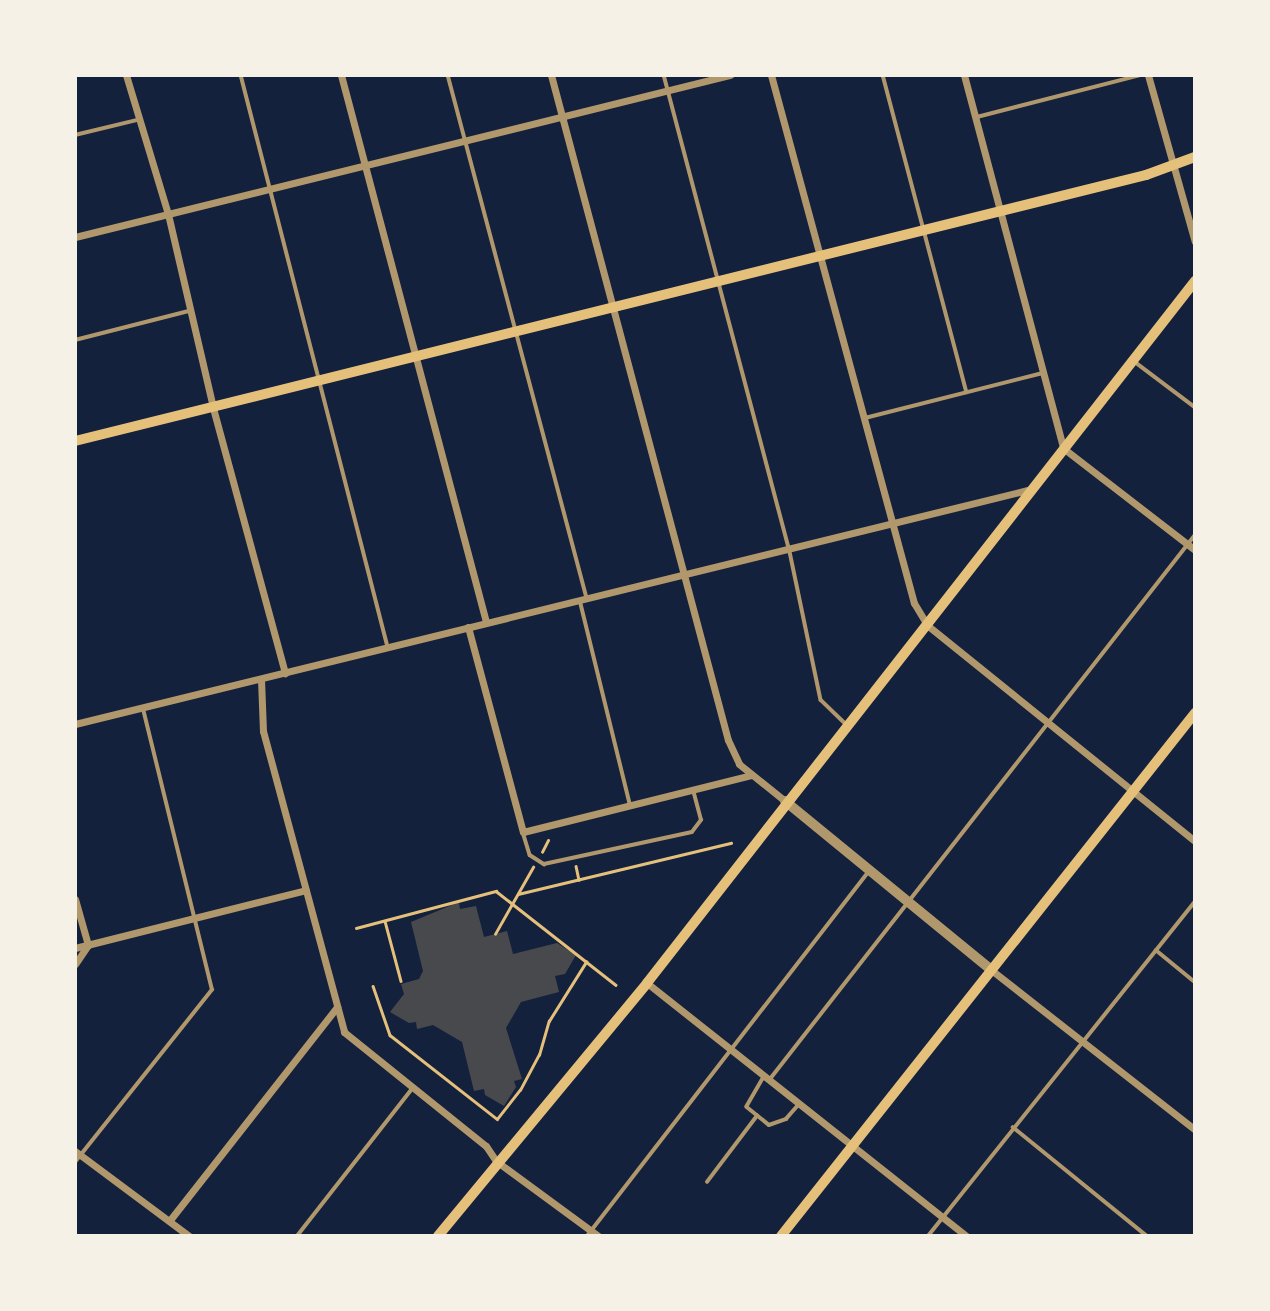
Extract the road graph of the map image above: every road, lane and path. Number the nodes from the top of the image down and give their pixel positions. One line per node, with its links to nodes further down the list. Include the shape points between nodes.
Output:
1 (126, 75): 16 (street)
2 (241, 75): 22 (lane)
3 (341, 75): 21 (street)
4 (448, 75): 18 (lane)
5 (551, 75): 14 (street)
6 (664, 75): 13 (lane)
7 (730, 75): 13 (street)
8 (771, 75): 28 (street)
9 (883, 75): 25 (lane)
10 (964, 75): 15 (street)
11 (1140, 75): 15 (lane)
12 (1148, 75): 20 (street)
13 (669, 90): 14 (street); 29 (lane)
14 (563, 117): 18 (street); 31 (street)
15 (975, 118): 23 (street)
16 (139, 120): 17 (lane); 24 (street)
17 (75, 135)
18 (466, 141): 21 (street); 33 (lane)
19 (1195, 157): 20 (main road)
20 (1172, 165): 23 (main road); 27 (street)
21 (365, 166): 22 (street); 35 (street)
22 (270, 189): 24 (street); 38 (lane)
23 (999, 210): 25 (main road); 37 (street)
24 (169, 214): 26 (street); 32 (street)
25 (922, 229): 28 (main road); 39 (lane)
26 (75, 237)
27 (1195, 242)
28 (819, 255): 29 (main road); 42 (street)
29 (720, 280): 31 (main road); 49 (lane)
30 (1195, 281): 36 (main road)
31 (615, 307): 33 (main road); 51 (street)
32 (191, 310): 34 (lane); 41 (street)
33 (514, 331): 35 (main road); 52 (lane)
34 (75, 340)
35 (415, 356): 38 (main road); 53 (street)
36 (1132, 359): 40 (lane); 44 (main road)
37 (1043, 373): 39 (lane); 44 (street)
38 (318, 381): 41 (main road); 56 (lane)
39 (967, 392): 42 (lane)
40 (1195, 407)
41 (214, 408): 43 (main road); 57 (street)
42 (863, 418): 46 (street)
43 (75, 441)
44 (1063, 448): 45 (main road); 48 (street)
45 (1028, 490): 46 (street); 54 (main road)
46 (890, 521): 49 (street); 54 (street, via 909,591)
47 (1195, 535): 48 (lane)
48 (1187, 544): 50 (street); 61 (lane)
49 (789, 547): 51 (street); 63 (lane, via 821,700)
50 (1195, 550)
51 (684, 575): 52 (street); 64 (street, via 728,740 739,764)
52 (583, 599): 53 (street); 68 (lane)
53 (486, 622): 55 (street)
54 (927, 625): 61 (street); 63 (main road)
55 (468, 627): 56 (street); 69 (street)
56 (388, 647): 57 (street)
57 (285, 673): 58 (street)
58 (261, 679): 59 (street); 77 (street, via 263,731)
59 (143, 708): 62 (street); 83 (lane)
60 (1195, 713): 66 (main road)
61 (1046, 722): 66 (street); 80 (lane)
62 (75, 724)
63 (847, 724): 67 (main road)
64 (751, 775): 65 (street); 67 (street)
65 (693, 790): 68 (street); 73 (lane, via 701,820 692,832 557,863)
66 (1131, 791): 71 (street); 92 (main road)
67 (785, 801): 75 (street); 95 (main road)
68 (630, 806): 69 (street)
69 (523, 832): 73 (lane, via 527,850)
70 (548, 840): 73 (path)
71 (1195, 841)
72 (731, 843): 76 (path)
73 (537, 860): 78 (path)
74 (576, 866): 76 (path)
75 (870, 868): 80 (street); 100 (lane)
76 (579, 880): 78 (path)
77 (306, 890): 83 (street); 98 (street)
78 (518, 894): 82 (path)
79 (75, 899): 87 (street)
80 (908, 901): 92 (street); 101 (lane)
81 (1195, 901): 89 (lane)
82 (512, 903): 84 (path, via 496,891); 86 (path); 90 (path)
83 (197, 917): 87 (street); 108 (lane, via 212,990)
84 (385, 921): 85 (path); 93 (path)
85 (356, 928)
86 (495, 934)
87 (88, 945): 88 (street); 91 (street)
88 (75, 948)
89 (1155, 949): 94 (lane); 99 (lane)
90 (586, 961): 96 (path); 97 (path, via 549,1021 539,1055 520,1090 497,1119 390,1035)
91 (75, 964)
92 (990, 969): 99 (street); 107 (main road)
93 (401, 981)
94 (1195, 982)
95 (647, 983): 100 (street); 109 (main road)
96 (616, 985)
97 (373, 986)
98 (337, 1007): 102 (street, via 344,1032); 112 (street)
99 (1079, 1043): 105 (lane); 106 (street)
100 (732, 1050): 101 (street); 115 (lane)
101 (767, 1077): 103 (street); 104 (lane, via 747,1107)
102 (412, 1088): 109 (street, via 486,1146); 116 (lane)
103 (800, 1103): 104 (lane, via 786,1119 769,1125); 107 (street)
104 (757, 1116): 110 (lane)
105 (1013, 1127): 111 (lane); 120 (lane)
106 (1195, 1130)
107 (852, 1145): 111 (street); 117 (main road)
108 (77, 1156): 112 (street)
109 (496, 1161): 114 (main road); 115 (street)
110 (707, 1182)
111 (943, 1218): 118 (lane); 119 (street)
112 (170, 1220): 113 (street)
113 (184, 1234)
114 (443, 1234)
115 (592, 1234)
116 (297, 1236)
117 (781, 1236)
118 (929, 1236)
119 (966, 1236)
120 (1147, 1236)

